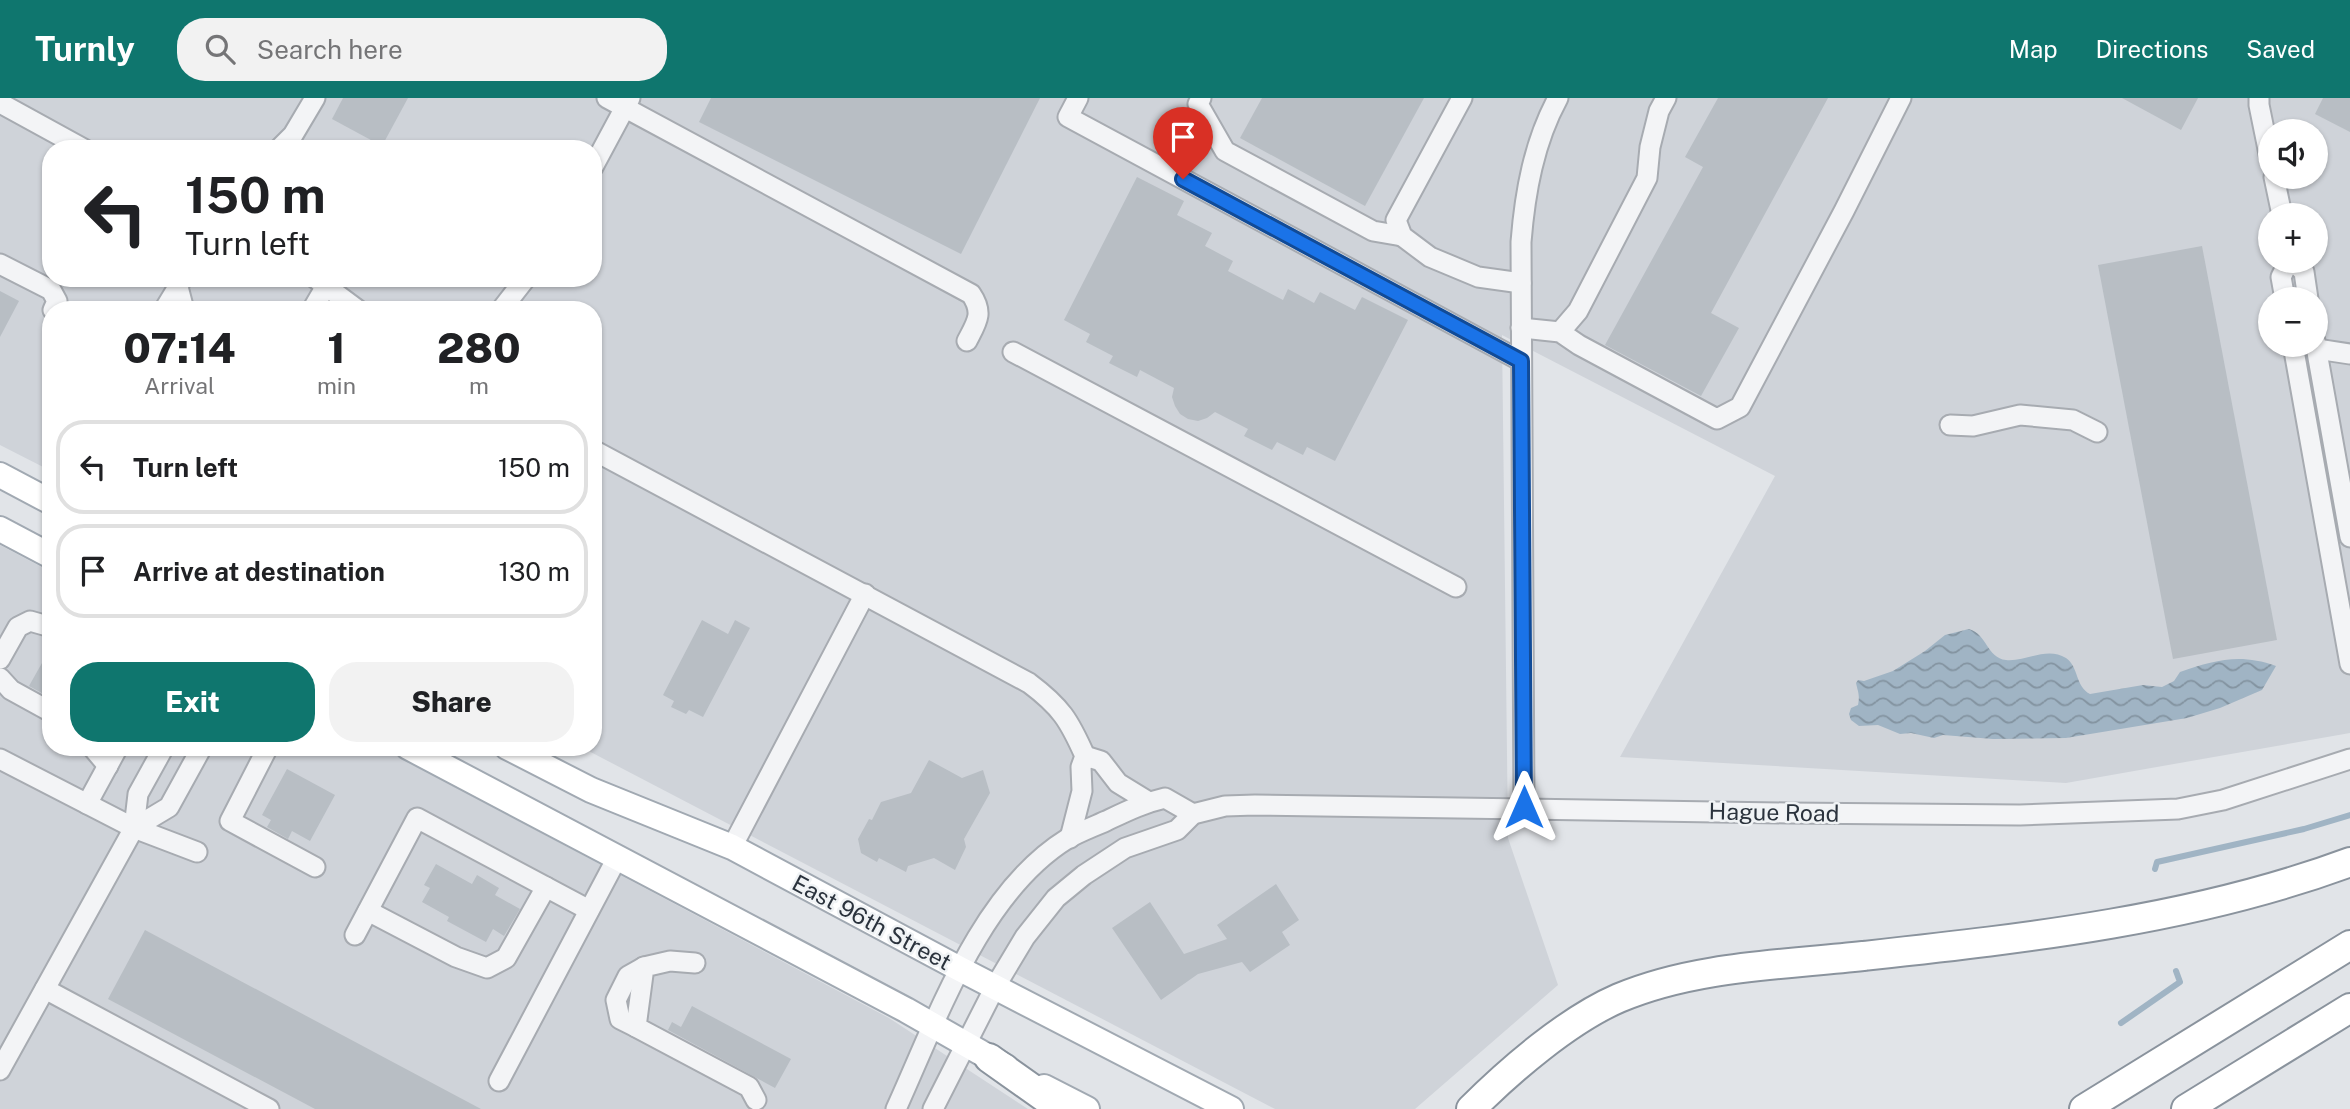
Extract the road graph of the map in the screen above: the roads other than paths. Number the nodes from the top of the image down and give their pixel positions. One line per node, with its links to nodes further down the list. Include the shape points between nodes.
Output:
1 (315, 98): 14 (street)
2 (607, 98): 11 (street)
3 (1078, 98): 34 (street, via 1068,117)
4 (1201, 98): 16 (street, via 1198,104 1225,150 1373,231)
5 (1462, 98): 16 (street, via 1396,220)
6 (1558, 98): 18 (street, via 1530,176)
7 (1667, 98): 27 (street, via 1650,147 1647,178 1578,311)
8 (1900, 98): 27 (street, via 1740,407 1717,419)
9 (2259, 98): 12 (street)
10 (0, 103): 13 (street)
11 (627, 103): 15 (street); 28 (street, via 971,293 979,318)
12 (2262, 119)
13 (68, 140)
14 (288, 140)
15 (602, 150)
16 (1402, 236): 18 (street, via 1430,257 1478,277)
17 (0, 264): 19 (street)
18 (1521, 283): 26 (street)
19 (42, 285)
20 (45, 287): 23 (street)
21 (327, 287): 24 (street)
22 (519, 287): 25 (street)
23 (57, 301)
24 (346, 301)
25 (508, 301)
26 (1521, 328): 27 (street); 34 (street)
27 (1560, 332)
28 (967, 341)
29 (2328, 348): 31 (street)
30 (1013, 352): 43 (street)
31 (2350, 354)
32 (2295, 357): 47 (street)
33 (2318, 357): 40 (street)
34 (1521, 361): 63 (street)
35 (1950, 425): 36 (street, via 1973,426 2020,415 2073,420)
36 (2096, 432)
37 (602, 455): 44 (street)
38 (0, 475): 39 (main road)
39 (42, 497)
40 (2349, 526)
41 (0, 529): 42 (main road)
42 (42, 551)
43 (1456, 587)
44 (865, 594): 57 (street, via 1047,696 1066,717); 67 (street)
45 (42, 624): 46 (street, via 30,621 18,628)
46 (0, 659)
47 (2350, 664)
48 (0, 678): 49 (street, via 11,690)
49 (42, 707)
50 (100, 756): 60 (street)
51 (113, 756): 60 (street)
52 (159, 756): 65 (street, via 138,794)
53 (197, 756): 65 (street, via 169,807)
54 (263, 756): 71 (street, via 230,821)
55 (425, 756): 69 (main road)
56 (525, 756): 67 (main road, East 96th Street, via 592,790)
57 (1085, 756): 61 (street, via 1101,761 1118,783); 66 (street)
58 (0, 759): 62 (street)
59 (2350, 759): 63 (street, Hague Road, via 2223,800 2178,808 2020,815)
60 (108, 766): 62 (street)
61 (1149, 802): 64 (street, via 1165,798); 66 (street)
62 (87, 804): 65 (street)
63 (1524, 807): 64 (street, Hague Road, via 1255,805)
64 (1193, 814): 79 (street, Hague Road, via 1177,830 1118,852 1056,898 1025,937)
65 (134, 828): 68 (street); 80 (street)
66 (1070, 838): 78 (street, via 1042,858 1009,892)
67 (732, 847): 78 (main road, East 96th Street)
68 (197, 852)
69 (617, 858): 73 (street); 82 (main road)
70 (2350, 862): 93 (highway, via 2231,900 2126,921 1727,970 1659,985 1617,999 1576,1022)
71 (315, 867)
72 (546, 887): 73 (street); 74 (street, via 506,958 487,968); 74 (street, via 417,818)
73 (589, 910): 85 (street)
74 (368, 911): 75 (street)
75 (355, 935)
76 (2350, 945): 94 (highway)
77 (695, 963): 86 (street, via 670,961 628,975 616,1000 620,1018 749,1087)
78 (960, 969): 79 (main road, East 96th Street); 82 (street)
79 (995, 987): 83 (street, Hague Road, via 977,1020); 92 (main road, East 96th Street)
80 (45, 989): 84 (street); 87 (street)
81 (2350, 1008): 95 (highway)
82 (934, 1026): 83 (main road); 88 (street)
83 (977, 1051): 89 (street, Hague Road); 90 (highway); 91 (main road)
84 (0, 1070)
85 (499, 1081)
86 (756, 1100)
87 (269, 1109)
88 (896, 1109)
89 (933, 1109)
90 (1061, 1109)
91 (1087, 1109)
92 (1231, 1109)
93 (1471, 1109)
94 (2084, 1109)
95 (2186, 1109)

